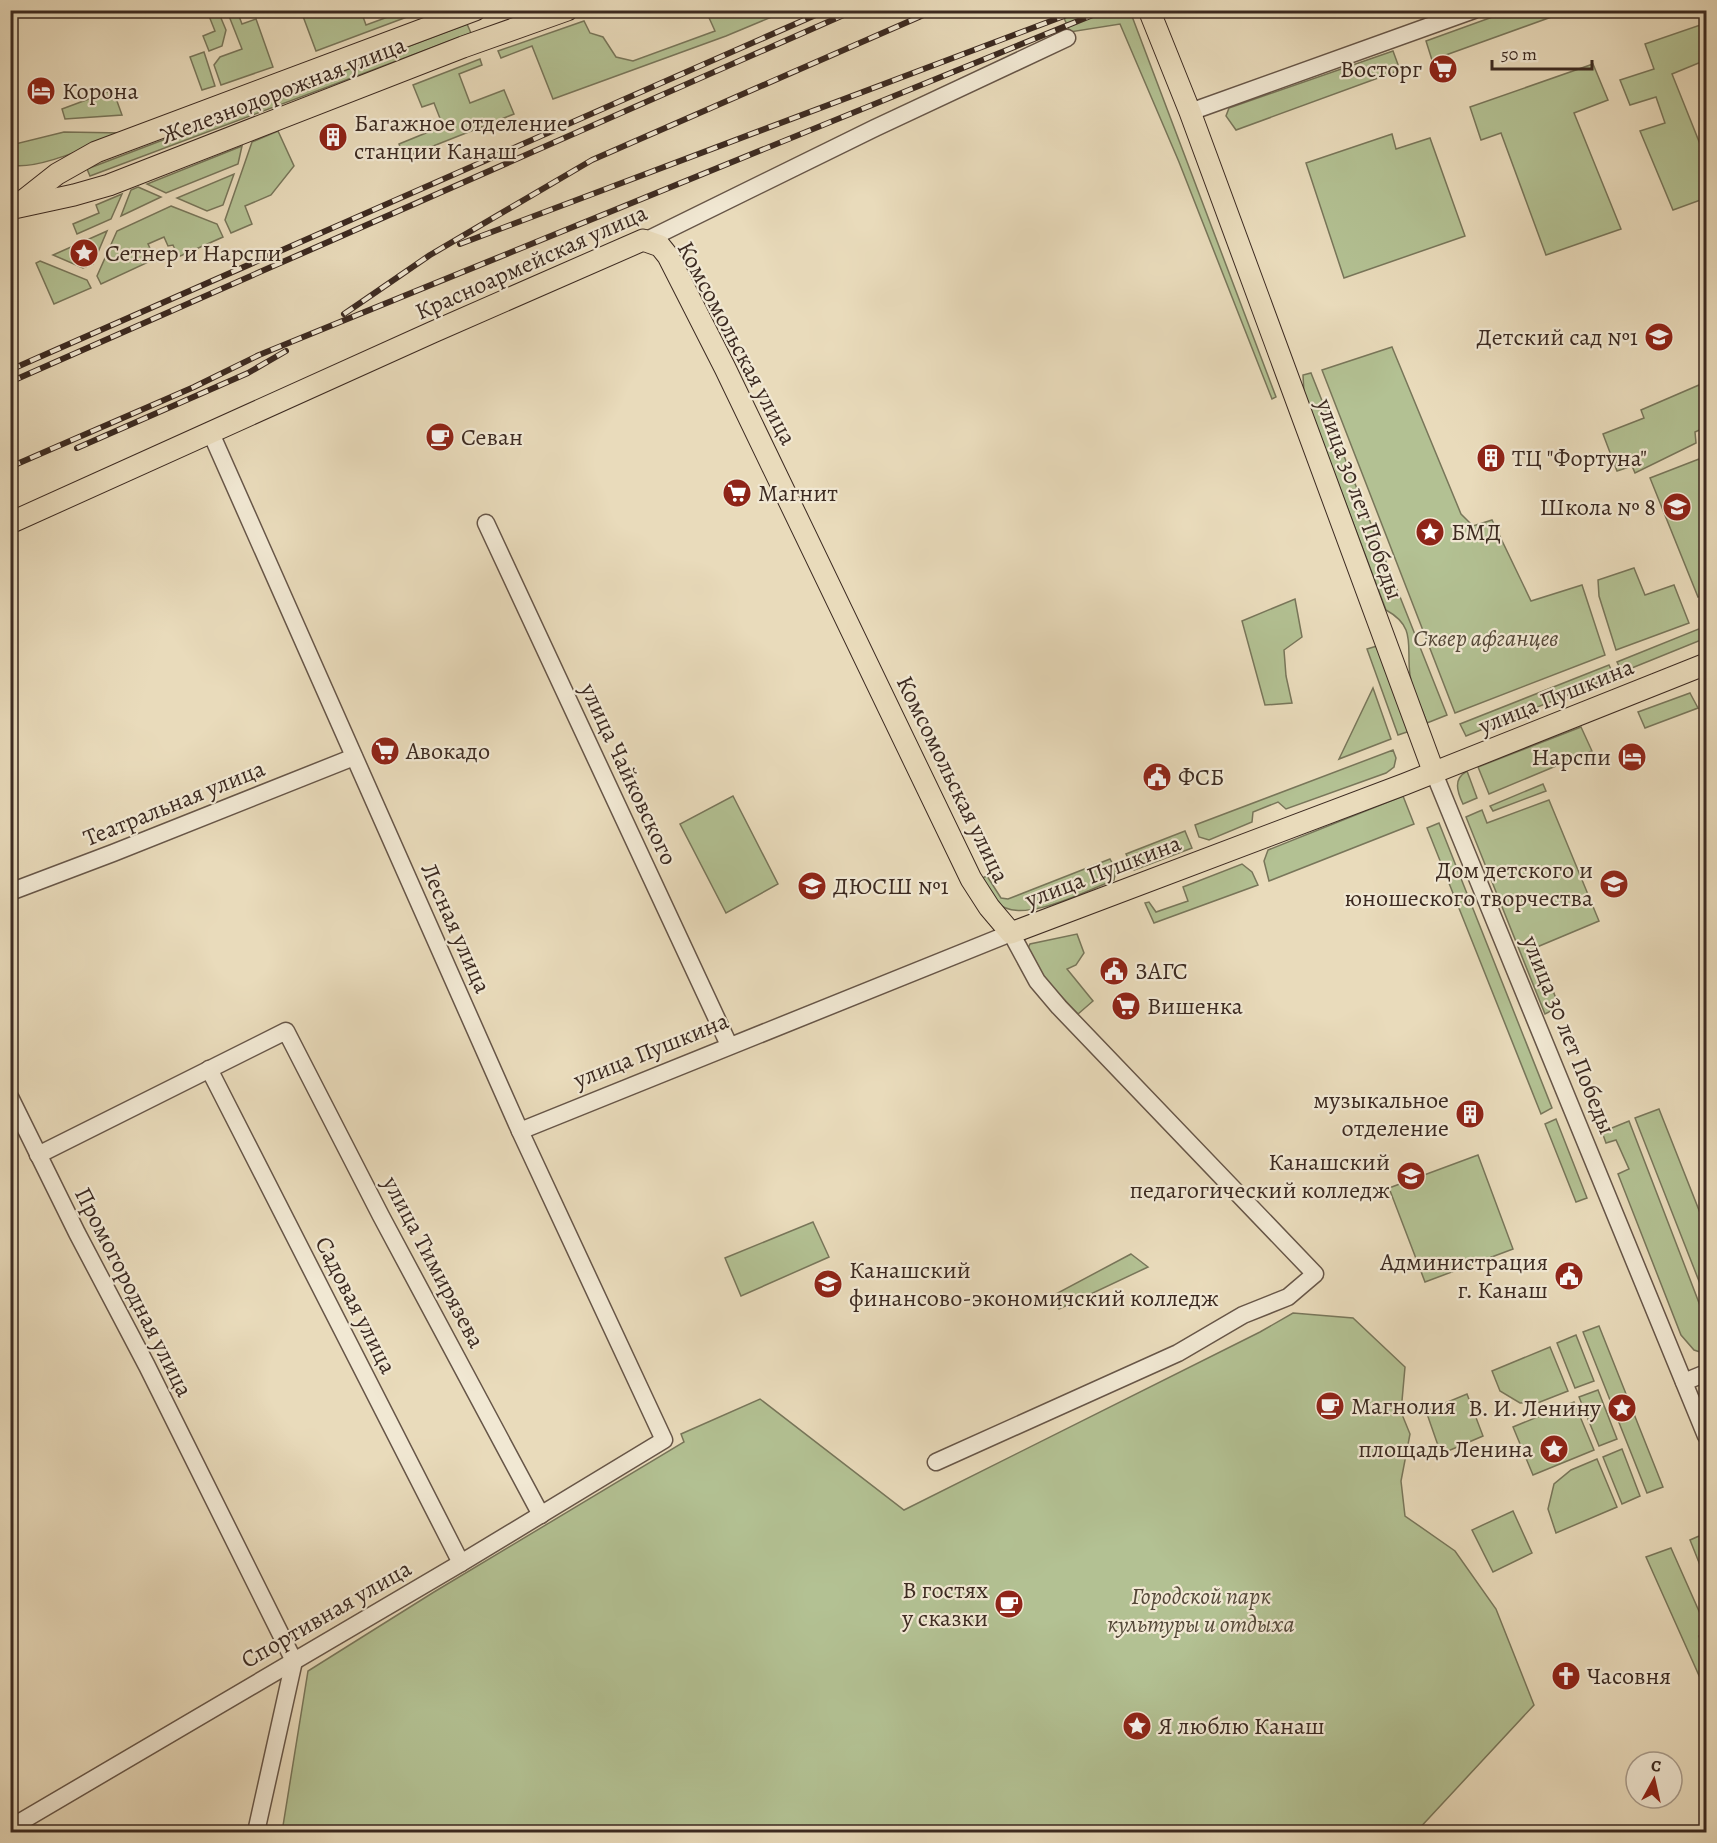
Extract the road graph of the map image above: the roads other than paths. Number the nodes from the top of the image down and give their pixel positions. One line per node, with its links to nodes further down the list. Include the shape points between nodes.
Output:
1 (567, 10): 6 (main road, Железнодорожная улица)
2 (1149, 10): 7 (main road, улица 30 лет Победы)
3 (1474, 10): 7 (street)
4 (474, 11): 6 (main road); 8 (main road, Железнодорожная улица, via 96,152)
5 (1067, 38): 9 (street, Красноармейская улица)
6 (486, 39): 8 (main road, Железнодорожная улица, via 109,185)
7 (1190, 112): 17 (main road, улица 30 лет Победы)
8 (12, 206)
9 (685, 221): 10 (street, Красноармейская улица); 11 (street)
10 (645, 241): 11 (main road, Комсомольская улица, via 660,246); 12 (main road, Красноармейская улица)
11 (669, 256): 20 (main road, Комсомольская улица, via 971,879)
12 (210, 431): 13 (main road, Красноармейская улица); 16 (street, Лесная улица)
13 (10, 523)
14 (486, 523): 21 (street, улица Чайковского)
15 (1707, 664): 17 (main road, улица Пушкина)
16 (354, 757): 19 (street, Театральная улица); 24 (street, Лесная улица)
17 (1434, 773): 18 (street, улица Пушкина); 27 (street, улица 30 лет Победы)
18 (1203, 861): 20 (main road, улица Пушкина)
19 (10, 892)
20 (1011, 933): 21 (street, улица Пушкина); 30 (street, Комсомольская улица, via 1037,981 1059,1006 1315,1274 1288,1297 1243,1315 1167,1358)
21 (729, 1046): 24 (street, улица Пушкина)
22 (209, 1069): 25 (street); 31 (street, улица Тимирязева, via 286,1031); 32 (street, Садовая улица)
23 (10, 1097): 25 (street, Промогородная улица)
24 (520, 1131): 29 (street, Лесная улица)
25 (38, 1155): 33 (street, Промогородная улица)
26 (1707, 1373): 27 (street)
27 (1684, 1382): 28 (street, улица 30 лет Победы)
28 (1707, 1436)
29 (664, 1440): 31 (street, Спортивная улица)
30 (936, 1462)
31 (541, 1515): 32 (street, Спортивная улица)
32 (462, 1563): 33 (street, Спортивная улица)
33 (294, 1661): 34 (street, Спортивная улица); 35 (street)
34 (10, 1828)
35 (255, 1833)

